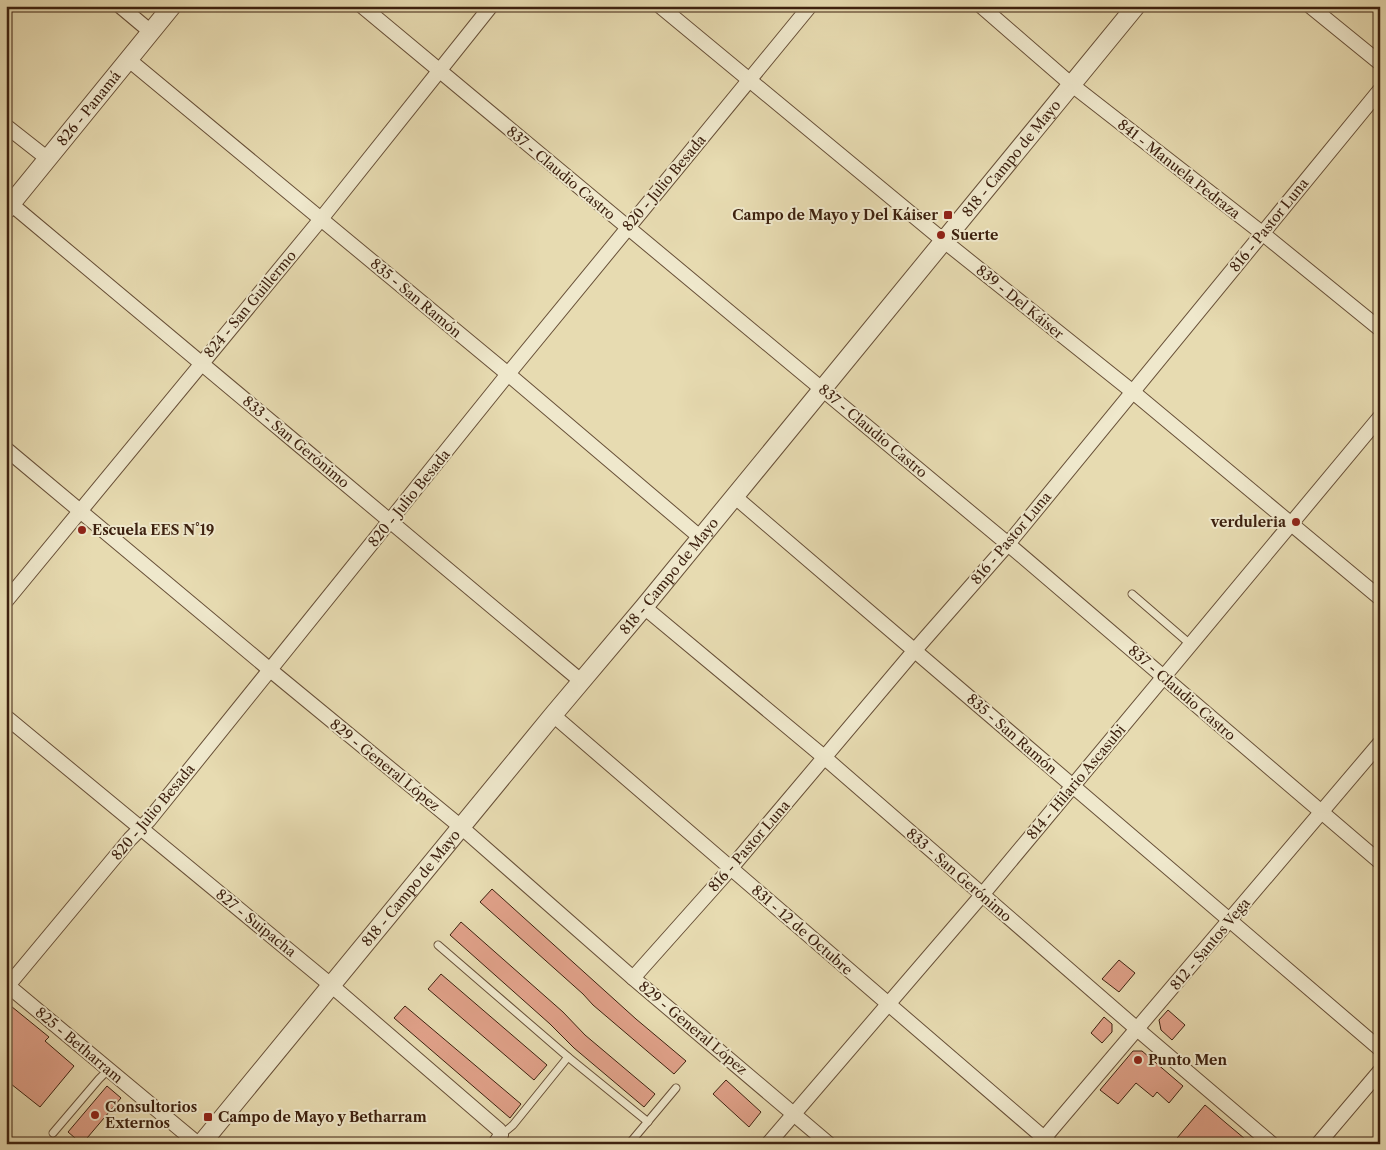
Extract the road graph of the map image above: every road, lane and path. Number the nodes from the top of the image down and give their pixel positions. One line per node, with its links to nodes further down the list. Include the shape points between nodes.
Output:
1 (120, 6): 10 (street)
2 (172, 6): 10 (street, 826 - Panamá)
3 (362, 6): 13 (street, 837 - Claudio Castro)
4 (491, 6): 13 (street, 824 - San Guillermo)
5 (660, 6): 14 (street, 839 - Del Káiser)
6 (809, 6): 14 (street, 820 - Julio Besada)
7 (981, 6): 15 (street, 841 - Manuela Pedraza)
8 (1136, 6): 15 (street, 818 - Campo de Mayo)
9 (1310, 6): 12 (street)
10 (151, 32): 11 (street, 826 - Panamá)
11 (129, 60): 18 (street, 826 - Panamá); 20 (street, 835 - San Ramón)
12 (1380, 63)
13 (439, 70): 20 (street, 824 - San Guillermo); 21 (street, 837 - Claudio Castro)
14 (750, 80): 21 (street, 820 - Julio Besada); 23 (street, 839 - Del Káiser)
15 (1072, 85): 22 (street, 841 - Manuela Pedraza); 23 (street, 818 - Campo de Mayo)
16 (1380, 90): 22 (street, 816 - Pastor Luna)
17 (6, 126): 18 (street)
18 (48, 159): 19 (street, 826 - Panamá)
19 (9, 207): 25 (street, 833 - San Gerónimo)
20 (321, 219): 25 (street, 824 - San Guillermo); 26 (street, 835 - San Ramón)
21 (627, 228): 26 (street, 820 - Julio Besada); 27 (street, 837 - Claudio Castro)
22 (1262, 233): 24 (street, 841 - Manuela Pedraza); 28 (street, 816 - Pastor Luna)
23 (944, 241): 27 (street, 818 - Campo de Mayo); 28 (street, 839 - Del Káiser)
24 (1380, 329)
25 (202, 362): 32 (street, 824 - San Guillermo); 33 (street, 833 - San Gerónimo)
26 (508, 374): 33 (street, 820 - Julio Besada); 35 (street, 835 - San Ramón)
27 (823, 389): 31 (street, 818 - Campo de Mayo); 36 (street, 837 - Claudio Castro)
28 (1133, 392): 34 (street, 839 - Del Káiser); 36 (street, 816 - Pastor Luna)
29 (1380, 417): 34 (street, 814 - Hilario Ascasubi)
30 (6, 449): 32 (street, 829 - General López)
31 (734, 496): 35 (street, 818 - Campo de Mayo); 42 (street, 835 - San Ramón)
32 (80, 510): 39 (street, 824 - San Guillermo); 43 (street, 829 - General López)
33 (390, 522): 43 (street, 820 - Julio Besada); 45 (street, 833 - San Gerónimo)
34 (1290, 524): 38 (street, 839 - Del Káiser); 41 (street, 814 - Hilario Ascasubi)
35 (701, 538): 40 (street, 818 - Campo de Mayo)
36 (1008, 544): 42 (street, 816 - Pastor Luna); 44 (street, 837 - Claudio Castro)
37 (1132, 594): 41 (lane)
38 (1380, 598)
39 (6, 601)
40 (644, 608): 45 (street, 818 - Campo de Mayo); 49 (street, 833 - San Gerónimo)
41 (1190, 644): 44 (street, 814 - Hilario Ascasubi)
42 (915, 650): 49 (street, 816 - Pastor Luna); 50 (street, 835 - San Ramón)
43 (269, 670): 52 (street, 829 - General López); 53 (street, 820 - Julio Besada)
44 (1164, 677): 50 (street, 814 - Hilario Ascasubi); 51 (street, 837 - Claudio Castro)
45 (581, 681): 46 (street, 818 - Campo de Mayo)
46 (553, 715): 52 (street, 818 - Campo de Mayo); 55 (street, 831 - 12 de Octubre)
47 (6, 716): 53 (street, 827 - Suipacha)
48 (1380, 744): 51 (street, 812 - Santos Vega)
49 (824, 757): 55 (street, 816 - Pastor Luna); 56 (street, 833 - San Gerónimo)
50 (1072, 786): 56 (street, 814 - Hilario Ascasubi); 57 (street, 835 - San Ramón)
51 (1322, 813): 54 (street, 837 - Claudio Castro); 57 (street, 812 - Santos Vega)
52 (461, 827): 59 (street, 829 - General López); 61 (street, 818 - Campo de Mayo)
53 (140, 828): 60 (street, 820 - Julio Besada); 61 (street, 827 - Suipacha)
54 (1380, 862)
55 (731, 868): 59 (street, 816 - Pastor Luna); 62 (street, 831 - 12 de Octubre)
56 (982, 895): 62 (street, 814 - Hilario Ascasubi); 63 (street, 833 - San Gerónimo)
57 (1229, 921): 63 (street, 812 - Santos Vega); 64 (street, 835 - San Ramón)
58 (438, 945): 65 (lane)
59 (633, 978): 69 (street, 829 - General López)
60 (7, 986): 66 (street, 825 - Betharram)
61 (332, 986): 72 (street, 827 - Suipacha, via 499,1130); 74 (street, 818 - Campo de Mayo)
62 (887, 1004): 69 (street, 814 - Hilario Ascasubi); 73 (street, 831 - 12 de Octubre)
63 (1137, 1029): 73 (street, 812 - Santos Vega); 78 (street, 833 - San Gerónimo)
64 (1380, 1050)
65 (568, 1057): 70 (lane); 72 (lane)
66 (108, 1070): 71 (lane); 74 (street, 825 - Betharram)
67 (1380, 1071): 79 (street)
68 (676, 1088): 70 (lane)
69 (794, 1114): 76 (street, 814 - Hilario Ascasubi); 77 (street, 829 - General López)
70 (648, 1122): 75 (lane)
71 (53, 1133)
72 (498, 1140)
73 (1045, 1142)
74 (200, 1144)
75 (629, 1144)
76 (768, 1144)
77 (829, 1144)
78 (1272, 1144)
79 (1318, 1144)

